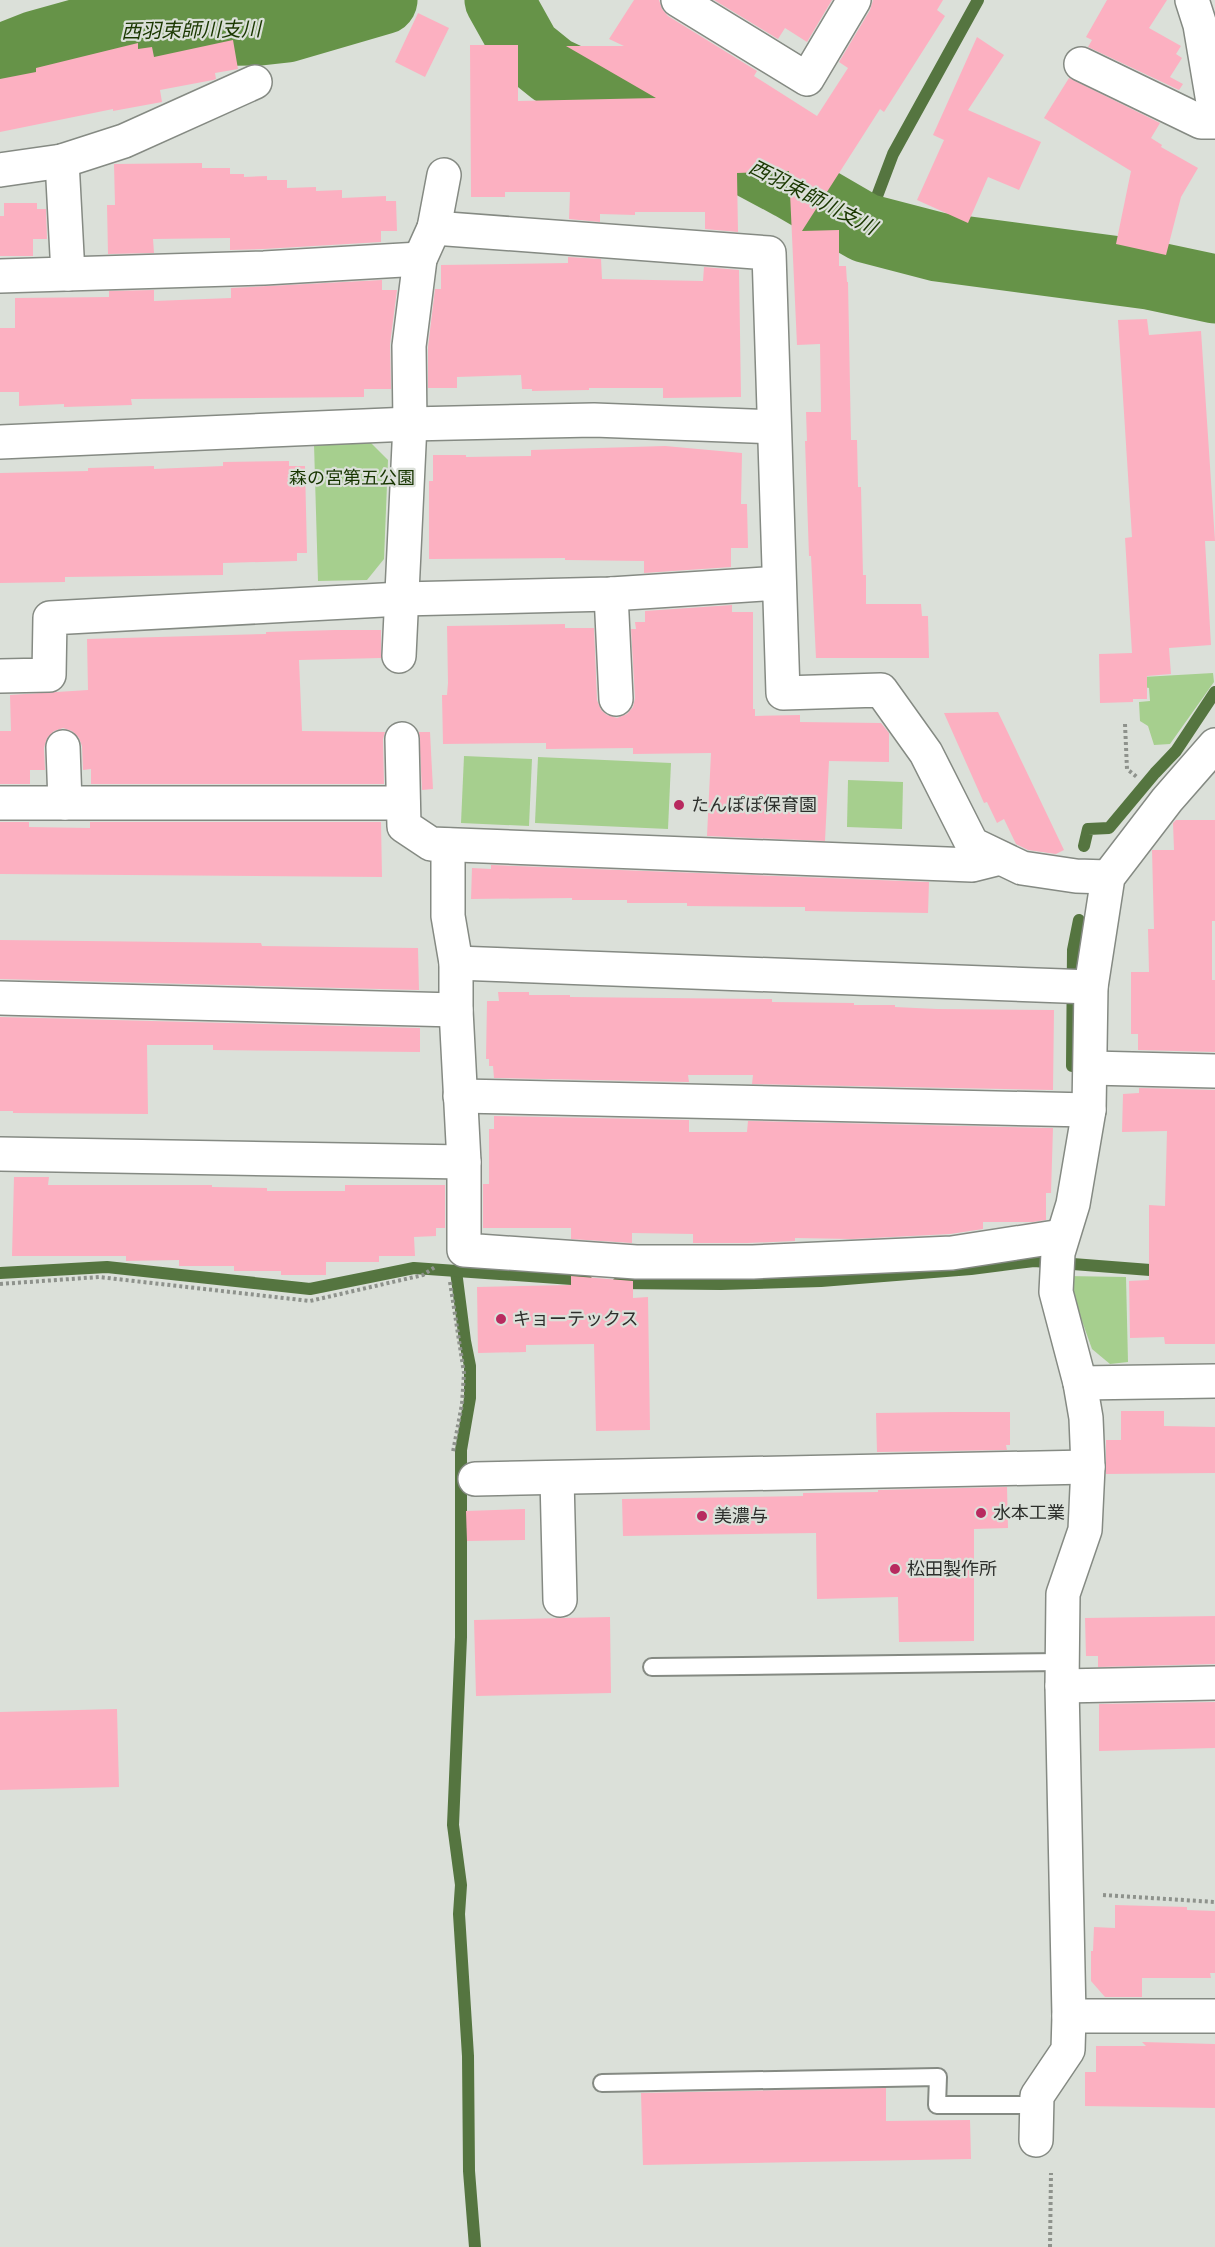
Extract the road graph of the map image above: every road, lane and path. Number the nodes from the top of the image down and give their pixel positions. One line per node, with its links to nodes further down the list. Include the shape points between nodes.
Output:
1 (678, 0): 2 (street, via 807,79)
2 (854, 0)
3 (1192, 0): 6 (street)
4 (1081, 64): 7 (street, via 1201,122)
5 (255, 82): 8 (street, via 124,141)
6 (1215, 114)
7 (1215, 122)
8 (62, 161): 9 (street); 13 (street)
9 (0, 170)
10 (444, 175): 11 (street)
11 (434, 228): 12 (street); 16 (street, via 769,253)
12 (420, 259): 13 (street); 15 (street, via 409,346)
13 (68, 274): 14 (street)
14 (0, 276)
15 (410, 424): 16 (street, via 594,420); 17 (street); 20 (street)
16 (774, 427): 18 (street)
17 (0, 442)
18 (779, 583): 19 (street); 33 (street, via 783,693 881,690 926,753 972,844)
19 (611, 594): 20 (street); 23 (street)
20 (401, 599): 21 (street); 22 (street, via 50,618 49,675)
21 (399, 656)
22 (0, 676)
23 (616, 699)
24 (1125, 724): 28 (path, via 1127,769)
25 (402, 739): 31 (street)
26 (1215, 745): 34 (street)
27 (63, 747): 30 (street)
28 (1136, 776)
29 (0, 803): 30 (street)
30 (66, 803): 31 (street)
31 (403, 803): 32 (street, via 404,826 431,844)
32 (448, 845): 33 (street, via 972,865); 35 (street, via 448,916)
33 (1000, 858): 34 (street, via 1022,868)
34 (1108, 877): 36 (street)
35 (456, 963): 36 (street); 38 (street)
36 (1078, 987): 39 (street)
37 (0, 999): 38 (street)
38 (456, 1010): 41 (street)
39 (1091, 1068): 40 (street); 42 (street)
40 (1215, 1071)
41 (460, 1096): 42 (street); 44 (street)
42 (1089, 1110): 45 (street, via 1073,1204)
43 (0, 1154): 44 (street)
44 (464, 1162): 45 (street, via 464,1250 636,1262 753,1262 952,1253)
45 (1058, 1254): 50 (street, via 1056,1292)
46 (423, 1275): 48 (path, via 310,1301 99,1277)
47 (449, 1277): 52 (path, via 464,1373)
48 (0, 1284)
49 (1215, 1381): 50 (street)
50 (1080, 1383): 51 (street)
51 (1088, 1467): 53 (street); 56 (street, via 1085,1530 1063,1594)
52 (464, 1469): 53 (street)
53 (557, 1478): 54 (street)
54 (560, 1600)
55 (652, 1667): 56 (lane)
56 (1062, 1674): 57 (street); 58 (street)
57 (1215, 1683)
58 (1066, 1893): 59 (path); 60 (street)
59 (1215, 1902)
60 (1069, 2016): 61 (street); 63 (street, via 1068,2050 1038,2096)
61 (1215, 2016)
62 (602, 2083): 63 (lane, via 938,2077 937,2105)
63 (1038, 2105): 64 (street)
64 (1036, 2140): 65 (path, via 1051,2163)
65 (1050, 2247)

